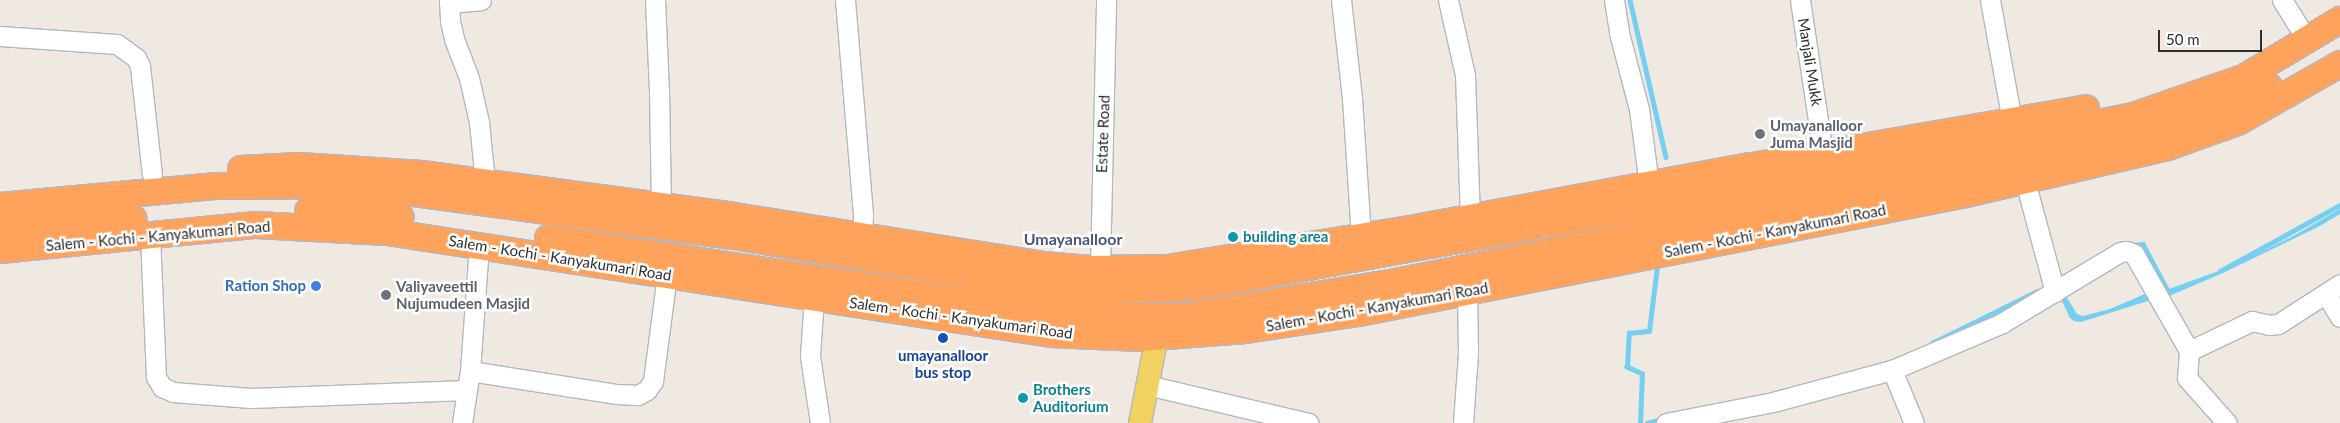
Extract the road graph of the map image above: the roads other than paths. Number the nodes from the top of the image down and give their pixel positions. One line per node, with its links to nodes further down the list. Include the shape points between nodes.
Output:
1 (482, 0): 11 (street)
2 (655, 0): 25 (street)
3 (845, 0): 30 (street, via 863,214)
4 (1106, 0): 34 (street, Estate Road)
5 (1341, 0): 31 (street, via 1352,98)
6 (1448, 0): 27 (street, via 1465,75)
7 (1614, 0): 23 (street, via 1619,33 1639,109)
8 (1800, 0): 19 (street, Manjali Mukk)
9 (1990, 0): 18 (street)
10 (2282, 0): 14 (street)
11 (449, 1): 22 (street, via 454,39 469,78 479,122)
12 (2340, 1): 14 (highway)
13 (2340, 20): 26 (highway, via 2243,78 2133,116 1198,287 1077,293 734,236 356,185 217,186)
14 (2299, 27): 18 (highway, via 2213,73 2148,97)
15 (0, 36): 20 (street, via 117,44 136,58 140,66)
16 (2340, 44): 28 (highway, via 2258,93 2135,136 1395,282 1188,316 1078,318 356,211 222,212)
17 (2340, 64): 21 (highway, Salem - Kochi - Kanyakumari Road, via 2238,122 2168,147)
18 (2012, 121): 19 (highway)
19 (1823, 154): 23 (highway)
20 (152, 174): 22 (highway, via 298,166 422,174); 24 (highway)
21 (2025, 181): 37 (highway, Salem - Kochi - Kanyakumari Road); 38 (street)
22 (485, 182): 25 (highway)
23 (1649, 185): 27 (highway)
24 (0, 188)
25 (661, 205): 30 (highway)
26 (0, 206)
27 (1470, 218): 31 (highway)
28 (0, 230)
29 (150, 236): 32 (highway, Salem - Kochi - Kanyakumari Road, via 256,225 387,232); 33 (highway, Salem - Kochi - Kanyakumari Road); 46 (street, via 156,377 162,387 173,392 251,398)
30 (862, 236): 34 (highway, via 1043,265)
31 (1361, 237): 34 (highway, via 1167,268)
32 (479, 246): 35 (highway, Salem - Kochi - Kanyakumari Road); 44 (street)
33 (0, 250)
34 (1100, 268)
35 (667, 274): 39 (highway, Salem - Kochi - Kanyakumari Road); 44 (street, via 653,381 638,395)
36 (2333, 289): 40 (street); 42 (street, via 2278,324 2252,321)
37 (1467, 292): 41 (highway, Salem - Kochi - Kanyakumari Road, via 1246,330); 51 (street, via 1468,353)
38 (2054, 292): 42 (street, via 2120,252 2134,254); 43 (street, via 2002,323)
39 (814, 297): 41 (highway, Salem - Kochi - Kanyakumari Road, via 1051,334); 48 (street, via 810,356)
40 (2340, 317)
41 (1157, 336): 45 (main road)
42 (2190, 351): 54 (street, via 2187,378)
43 (1892, 370): 52 (street, via 1773,402); 53 (street)
44 (470, 371): 46 (street)
45 (1146, 385): 49 (main road); 50 (street)
46 (467, 390): 47 (street)
47 (462, 423)
48 (820, 423)
49 (1140, 423)
50 (1309, 423)
51 (1463, 423)
52 (1666, 423)
53 (1914, 423)
54 (2227, 423)

